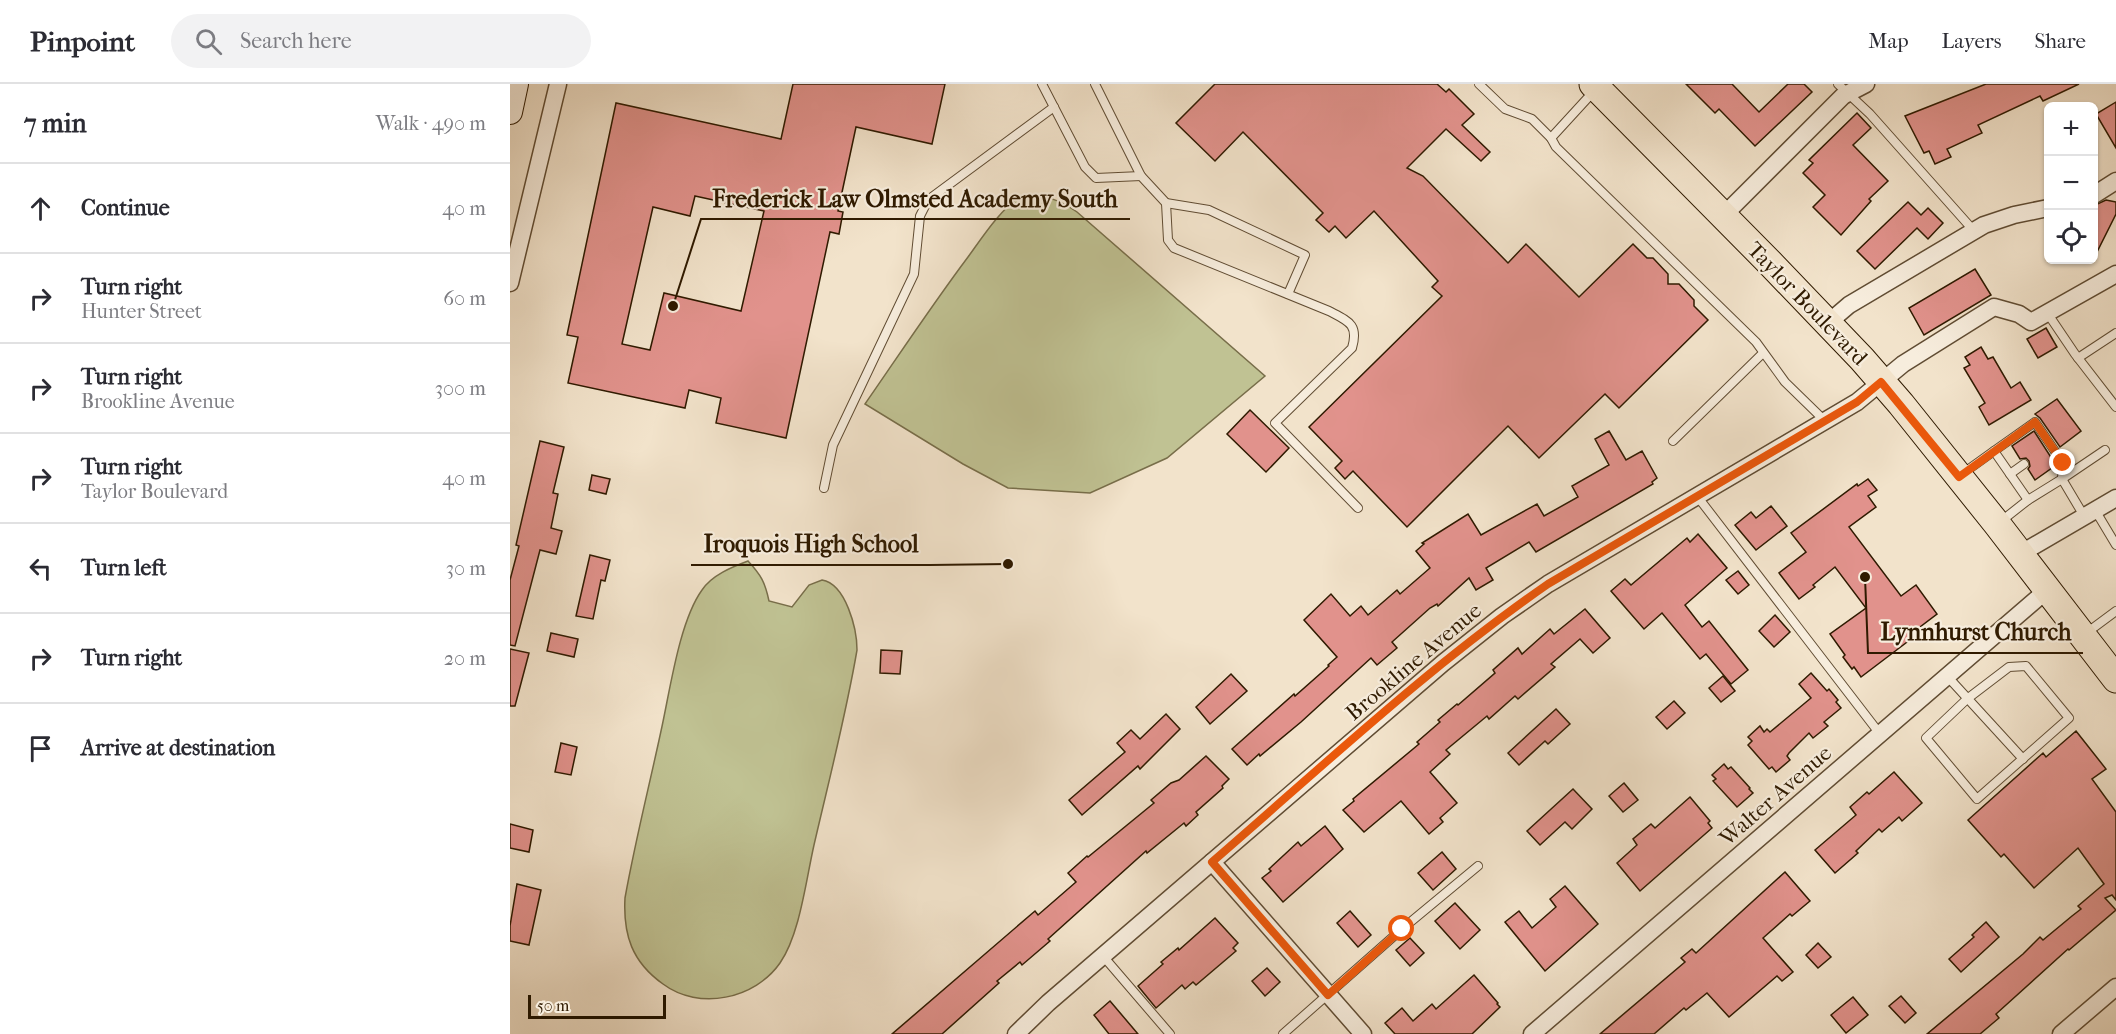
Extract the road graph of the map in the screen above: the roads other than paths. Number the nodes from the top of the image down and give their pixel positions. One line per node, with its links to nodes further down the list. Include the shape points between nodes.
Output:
1 (516, 84): 10 (main road)
2 (558, 84): 20 (street)
3 (1042, 84): 9 (lane)
4 (1095, 84): 12 (lane)
5 (1479, 84): 11 (lane, via 1505,109 1532,119)
6 (1866, 84): 8 (street)
7 (1595, 86): 11 (lane); 17 (main road, Taylor Boulevard)
8 (1843, 89): 17 (street, via 1843,96); 18 (lane)
9 (1054, 107): 12 (lane, via 1085,167 1096,178); 37 (lane, via 928,200 920,216 914,274 833,445)
10 (510, 112)
11 (1551, 138): 25 (lane)
12 (1141, 176): 15 (lane)
13 (2116, 181): 14 (street)
14 (2098, 192)
15 (1166, 203): 21 (lane, via 1168,240 1174,248); 21 (lane, via 1209,210 1305,255)
16 (2044, 209): 18 (street, via 2014,215)
17 (1723, 216): 23 (main road, Taylor Boulevard)
18 (1974, 231): 23 (street)
19 (2116, 274): 22 (street)
20 (510, 283)
21 (1288, 294): 41 (lane, via 1329,310 1355,329 1352,348 1275,423)
22 (2048, 314): 26 (lane); 27 (street, Brookline Avenue, via 2031,322 1994,307)
23 (1828, 322): 27 (main road, Taylor Boulevard)
24 (2116, 333): 26 (lane)
25 (1763, 353): 29 (lane, via 1785,382); 30 (lane)
26 (2078, 358): 28 (lane)
27 (1881, 382): 29 (street, Brookline Avenue, via 1857,402); 35 (main road, Taylor Boulevard)
28 (2116, 407)
29 (1824, 420): 38 (street, Brookline Avenue)
30 (1673, 441)
31 (2105, 450): 36 (lane)
32 (1994, 451): 34 (lane); 35 (lane); 36 (lane, via 2035,422 2063,463)
33 (2024, 464): 34 (lane)
34 (2010, 474): 40 (lane)
35 (1959, 477): 43 (main road, Taylor Boulevard)
36 (2062, 479): 40 (lane); 42 (lane)
37 (824, 488)
38 (1697, 496): 52 (lane); 54 (street, Brookline Avenue, via 1548,584 1502,616)
39 (2116, 498): 42 (street)
40 (2028, 500): 43 (lane)
41 (1358, 508)
42 (2090, 513): 44 (lane); 45 (street)
43 (1996, 524): 45 (main road, Taylor Boulevard)
44 (2116, 543)
45 (2020, 554): 46 (main road, Taylor Boulevard)
46 (2047, 590): 48 (main road, Taylor Boulevard); 49 (street, Walter Avenue)
47 (2116, 611): 48 (lane)
48 (2083, 636): 50 (main road, Taylor Boulevard)
49 (1947, 676): 51 (lane); 52 (street, Walter Avenue)
50 (2116, 679)
51 (1967, 699): 53 (lane); 53 (lane, via 1926,738 1977,799); 53 (lane, via 2009,667 2026,666 2069,718)
52 (1880, 734): 63 (street, Walter Avenue)
53 (2023, 759)
54 (1212, 862): 56 (street, Brookline Avenue); 58 (street)
55 (1478, 867): 58 (lane)
56 (1102, 956): 59 (street, Brookline Avenue); 60 (lane)
57 (2116, 987): 64 (street)
58 (1328, 995): 61 (lane); 62 (street)
59 (1016, 1034)
60 (1170, 1034)
61 (1283, 1034)
62 (1363, 1034)
63 (1533, 1034)
64 (2061, 1034)

